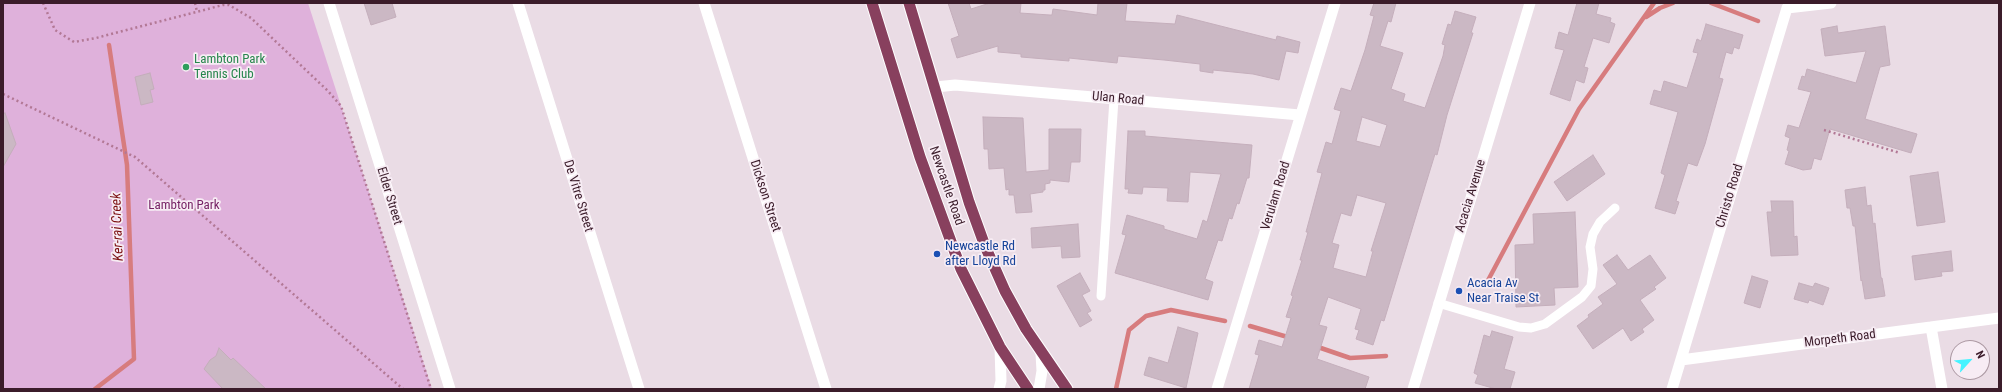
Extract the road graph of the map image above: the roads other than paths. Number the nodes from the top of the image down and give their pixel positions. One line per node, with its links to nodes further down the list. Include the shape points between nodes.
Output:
1 (329, 3): 21 (street, Elder Street)
2 (518, 3): 22 (street, De Vitre Street)
3 (704, 3): 23 (street, Dickson Street)
4 (872, 3): 18 (highway, Newcastle Road, via 940,216 961,269)
5 (909, 3): 10 (highway, Newcastle Road)
6 (1335, 3): 12 (street, Verulam Road)
7 (1530, 3): 15 (street, Acacia Avenue)
8 (1831, 3): 9 (street)
9 (1788, 6): 20 (street, Christo Road)
10 (936, 87): 11 (street, Ulan Road, via 954,85); 19 (highway, Newcastle Road, via 969,202 985,246 1005,291)
11 (1114, 99): 12 (street, Ulan Road); 14 (lane)
12 (1300, 115): 28 (street, Verulam Road)
13 (1616, 208): 15 (lane, via 1600,222 1592,234 1591,286 1582,297 1545,324 1531,328 1519,327)
14 (1101, 296)
15 (1438, 303): 29 (street, Acacia Avenue)
16 (1999, 318): 17 (street, Morpeth Road)
17 (1931, 327): 20 (street, Morpeth Road); 31 (street)
18 (1000, 347): 24 (street); 25 (highway, Newcastle Road)
19 (1041, 354): 26 (street); 27 (highway, Newcastle Road)
20 (1681, 360): 30 (street, Christo Road)
21 (450, 389)
22 (639, 389)
23 (826, 389)
24 (999, 389)
25 (1028, 389)
26 (1039, 389)
27 (1066, 389)
28 (1217, 389)
29 (1413, 389)
30 (1672, 389)
31 (1942, 389)

